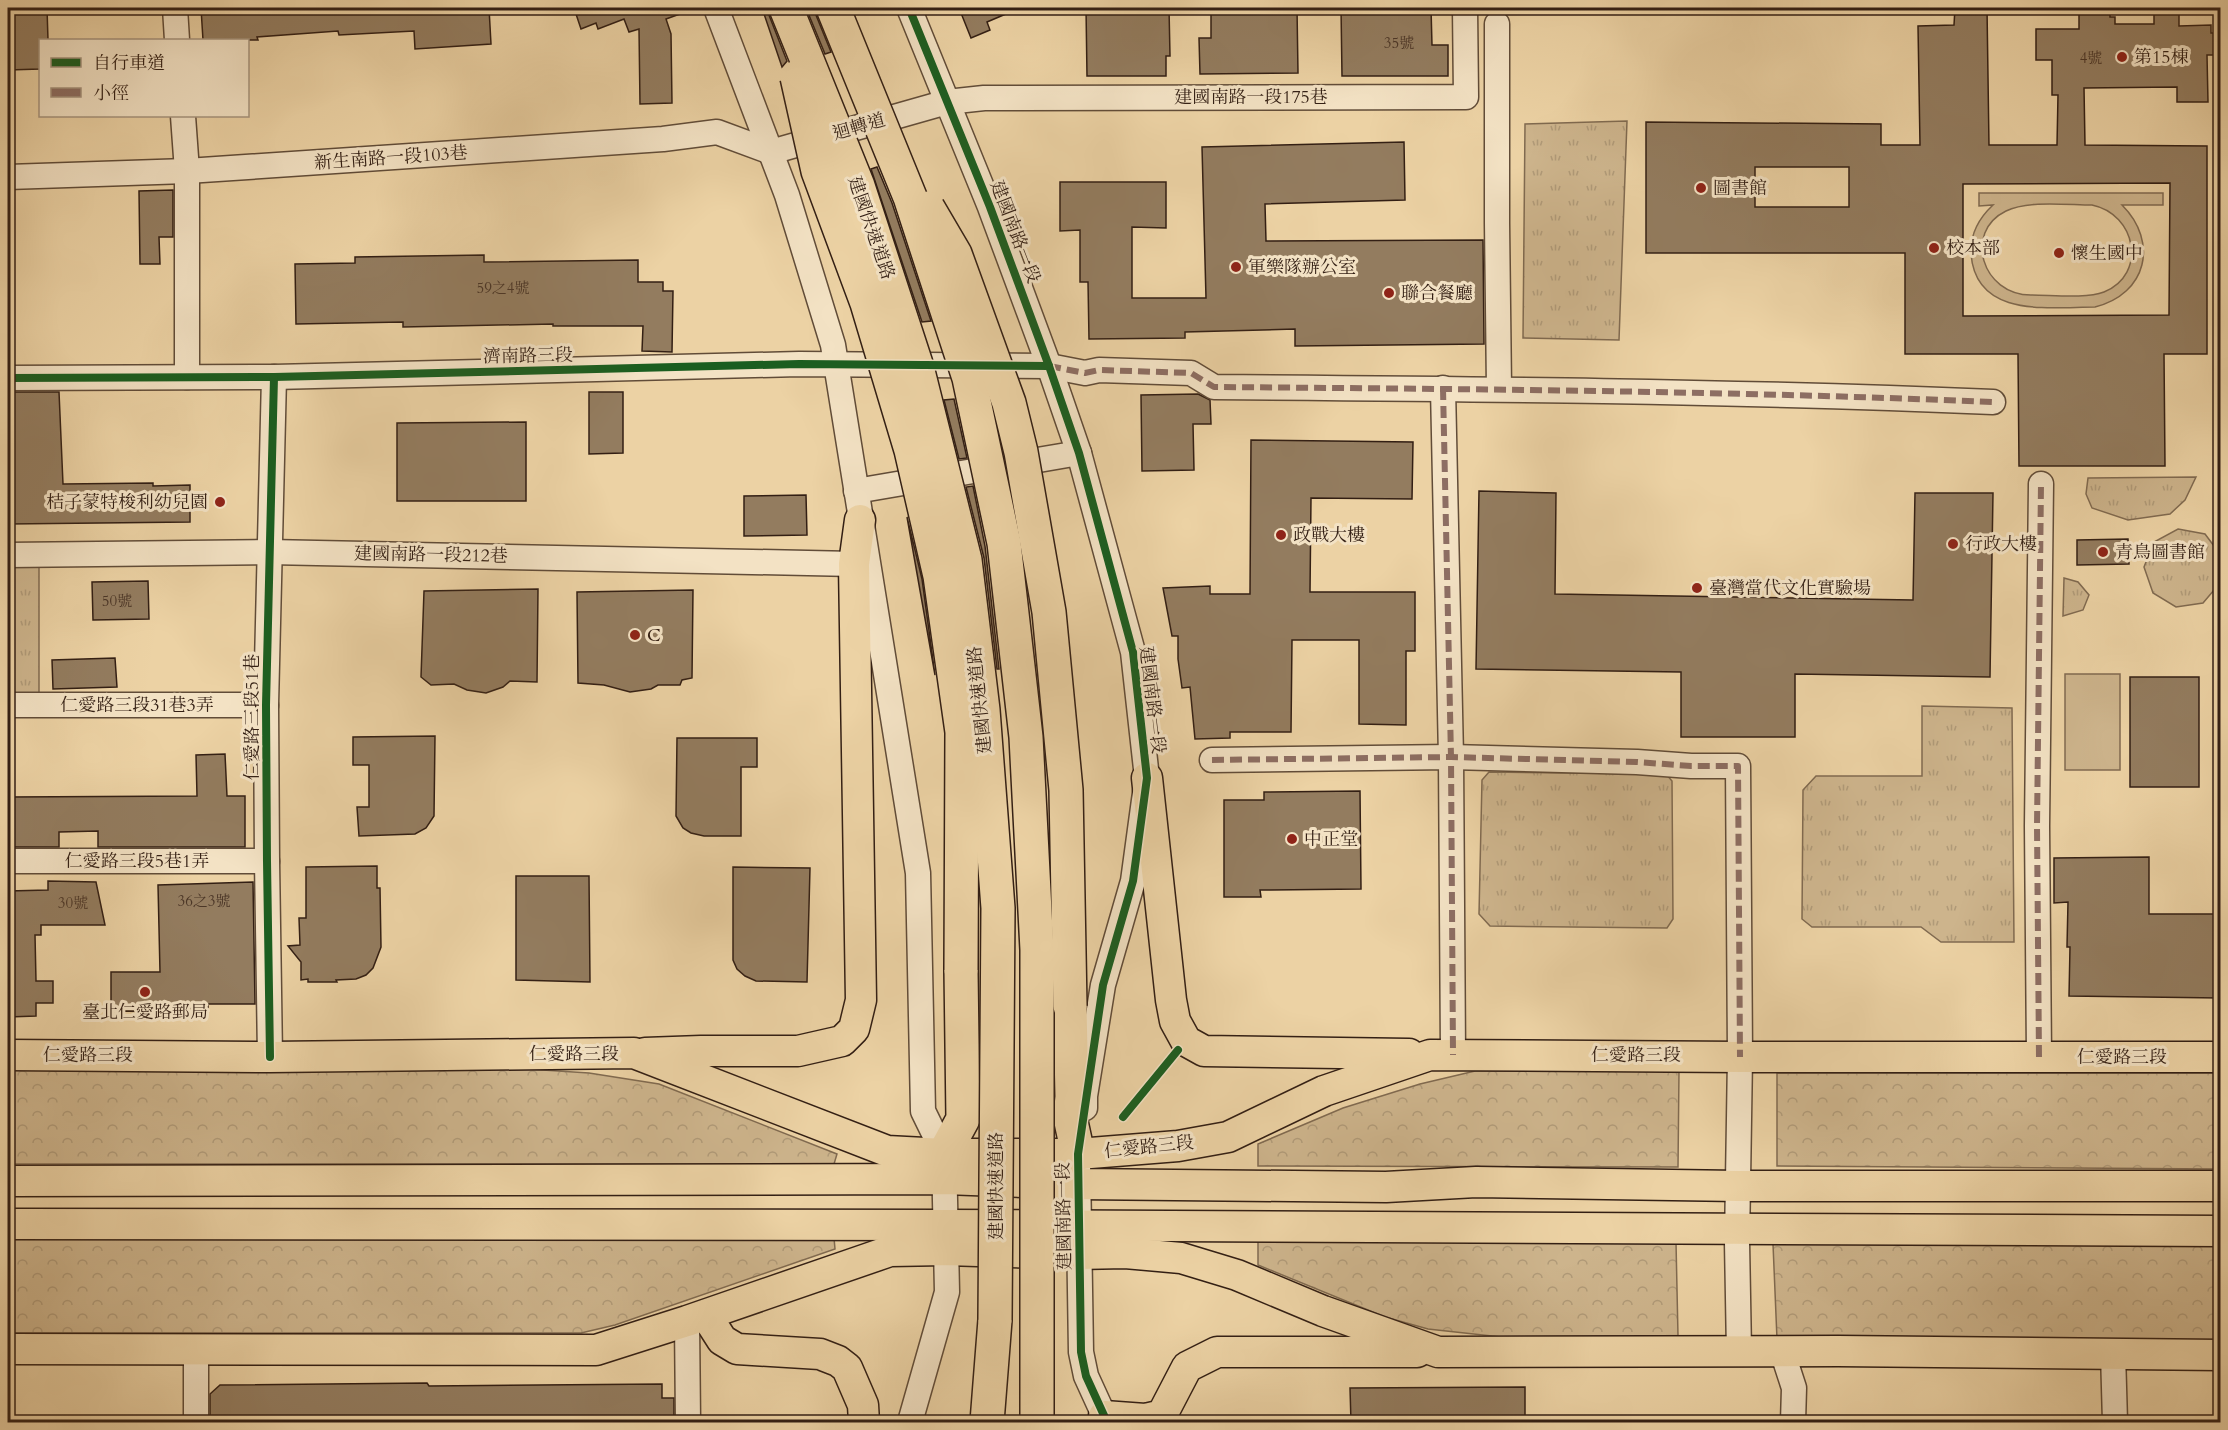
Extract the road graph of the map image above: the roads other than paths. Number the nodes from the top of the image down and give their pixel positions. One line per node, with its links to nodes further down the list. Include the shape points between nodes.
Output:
1 (175, 8): 8 (street)
2 (716, 8): 12 (street)
3 (784, 8): 44 (highway, bridge, via 818,171 871,314 911,450 940,576 962,732 963,1119); 57 (highway, 建國快速道路, bridge, via 858,186 917,367 964,560 983,710 998,908)
4 (833, 8): 11 (highway, bridge)
5 (909, 8): 9 (street, 建國南路一段)
6 (1465, 8): 9 (street, 建國南路一段175巷, via 1466,97 1017,97)
7 (1497, 24): 21 (street)
8 (177, 39)
9 (947, 102): 12 (street, 迴轉道); 16 (street, 建國南路一段)
10 (183, 117): 13 (street)
11 (880, 123): 45 (highway, bridge, via 955,254 1009,403 1021,452 1049,612 1066,790 1070,1117); 72 (highway, bridge, via 910,197 969,378 1004,543 1026,737 1037,950)
12 (771, 152): 13 (street, 新生南路一段103巷, via 717,132 651,140); 15 (street)
13 (187, 171): 14 (street, 新生南路一段103巷); 17 (street)
14 (8, 177)
15 (837, 363): 16 (street, 濟南路三段); 18 (street, 濟南路三段); 25 (street)
16 (1049, 366): 20 (street, 濟南路三段, via 1085,373 1099,369 1191,373 1214,387); 23 (street, 建國南路一段)
17 (187, 377): 18 (street, 濟南路三段); 19 (street, 濟南路三段)
18 (274, 377): 27 (street, 仁愛路三段51巷)
19 (8, 378)
20 (1443, 388): 21 (street, 濟南路三段); 32 (street)
21 (1499, 389): 22 (street, 濟南路三段)
22 (1993, 402)
23 (1079, 453): 25 (street); 34 (street, 建國南路一段, via 1133,652)
24 (2041, 484): 42 (street)
25 (856, 490): 26 (street)
26 (860, 520): 29 (main road); 44 (street, via 918,873 923,1111)
27 (269, 552): 28 (street, 建國南路一段212巷); 29 (street, 建國南路一段212巷); 31 (street, 仁愛路三段51巷)
28 (8, 555)
29 (855, 564): 37 (main road, via 861,1000 854,1029 842,1041 798,1052)
30 (8, 705): 31 (street, 仁愛路三段31巷3弄)
31 (266, 705): 36 (street, 仁愛路三段51巷)
32 (1451, 757): 33 (street); 39 (street); 41 (street, via 1738,766)
33 (1212, 760)
34 (1147, 778): 39 (main road, via 1171,1000 1175,1021 1186,1041 1204,1051); 45 (street, 建國南路一段, via 1133,881 1103,985)
35 (8, 861): 36 (street, 仁愛路三段5巷1弄)
36 (267, 861): 40 (street, 仁愛路三段51巷)
37 (634, 1053): 40 (main road, 仁愛路三段); 44 (main road, 仁愛路三段, via 887,1151)
38 (8, 1055): 40 (main road, 仁愛路三段)
39 (1442, 1055): 41 (main road, 仁愛路三段); 45 (main road, 仁愛路三段, via 1324,1092 1228,1137)
40 (270, 1057)
41 (1740, 1057): 42 (main road, 仁愛路三段); 47 (street)
42 (2039, 1057): 43 (main road, 仁愛路三段)
43 (2220, 1057)
44 (944, 1166): 45 (main road, 仁愛路三段); 46 (main road, 仁愛路三段); 53 (street)
45 (1078, 1169): 47 (main road, 仁愛路三段, via 1386,1187 1476,1182); 54 (street, 建國南路一段)
46 (8, 1181)
47 (1738, 1186): 48 (main road, 仁愛路三段); 52 (street)
48 (2220, 1186)
49 (8, 1224): 53 (main road)
50 (2220, 1231): 52 (main road)
51 (8, 1235): 53 (street)
52 (1737, 1236): 54 (main road); 55 (street); 62 (street)
53 (945, 1238): 54 (main road); 56 (main road, via 890,1251); 69 (street, via 947,1292)
54 (1078, 1240): 61 (main road, via 1125,1253 1181,1258 1237,1275); 65 (street, 建國南路一段, via 1081,1352 1086,1376)
55 (2220, 1245)
56 (696, 1318): 59 (main road, via 597,1350); 67 (street); 68 (main road, via 737,1349 820,1354 838,1361 847,1368 863,1405)
57 (995, 1320): 70 (highway); 71 (highway, 建國快速道路)
58 (8, 1349): 59 (main road)
59 (196, 1349): 66 (street)
60 (1782, 1351): 62 (main road); 63 (main road); 73 (street, via 1794,1388)
61 (1438, 1352): 62 (main road); 65 (main road, via 1217,1352 1187,1367 1162,1414 1145,1419)
62 (1739, 1352)
63 (2114, 1353): 64 (main road); 74 (street)
64 (2220, 1355)
65 (1106, 1419)
66 (196, 1422)
67 (688, 1422)
68 (864, 1422)
69 (910, 1422)
70 (987, 1422)
71 (998, 1422)
72 (1037, 1422)
73 (1793, 1422)
74 (2115, 1422)

